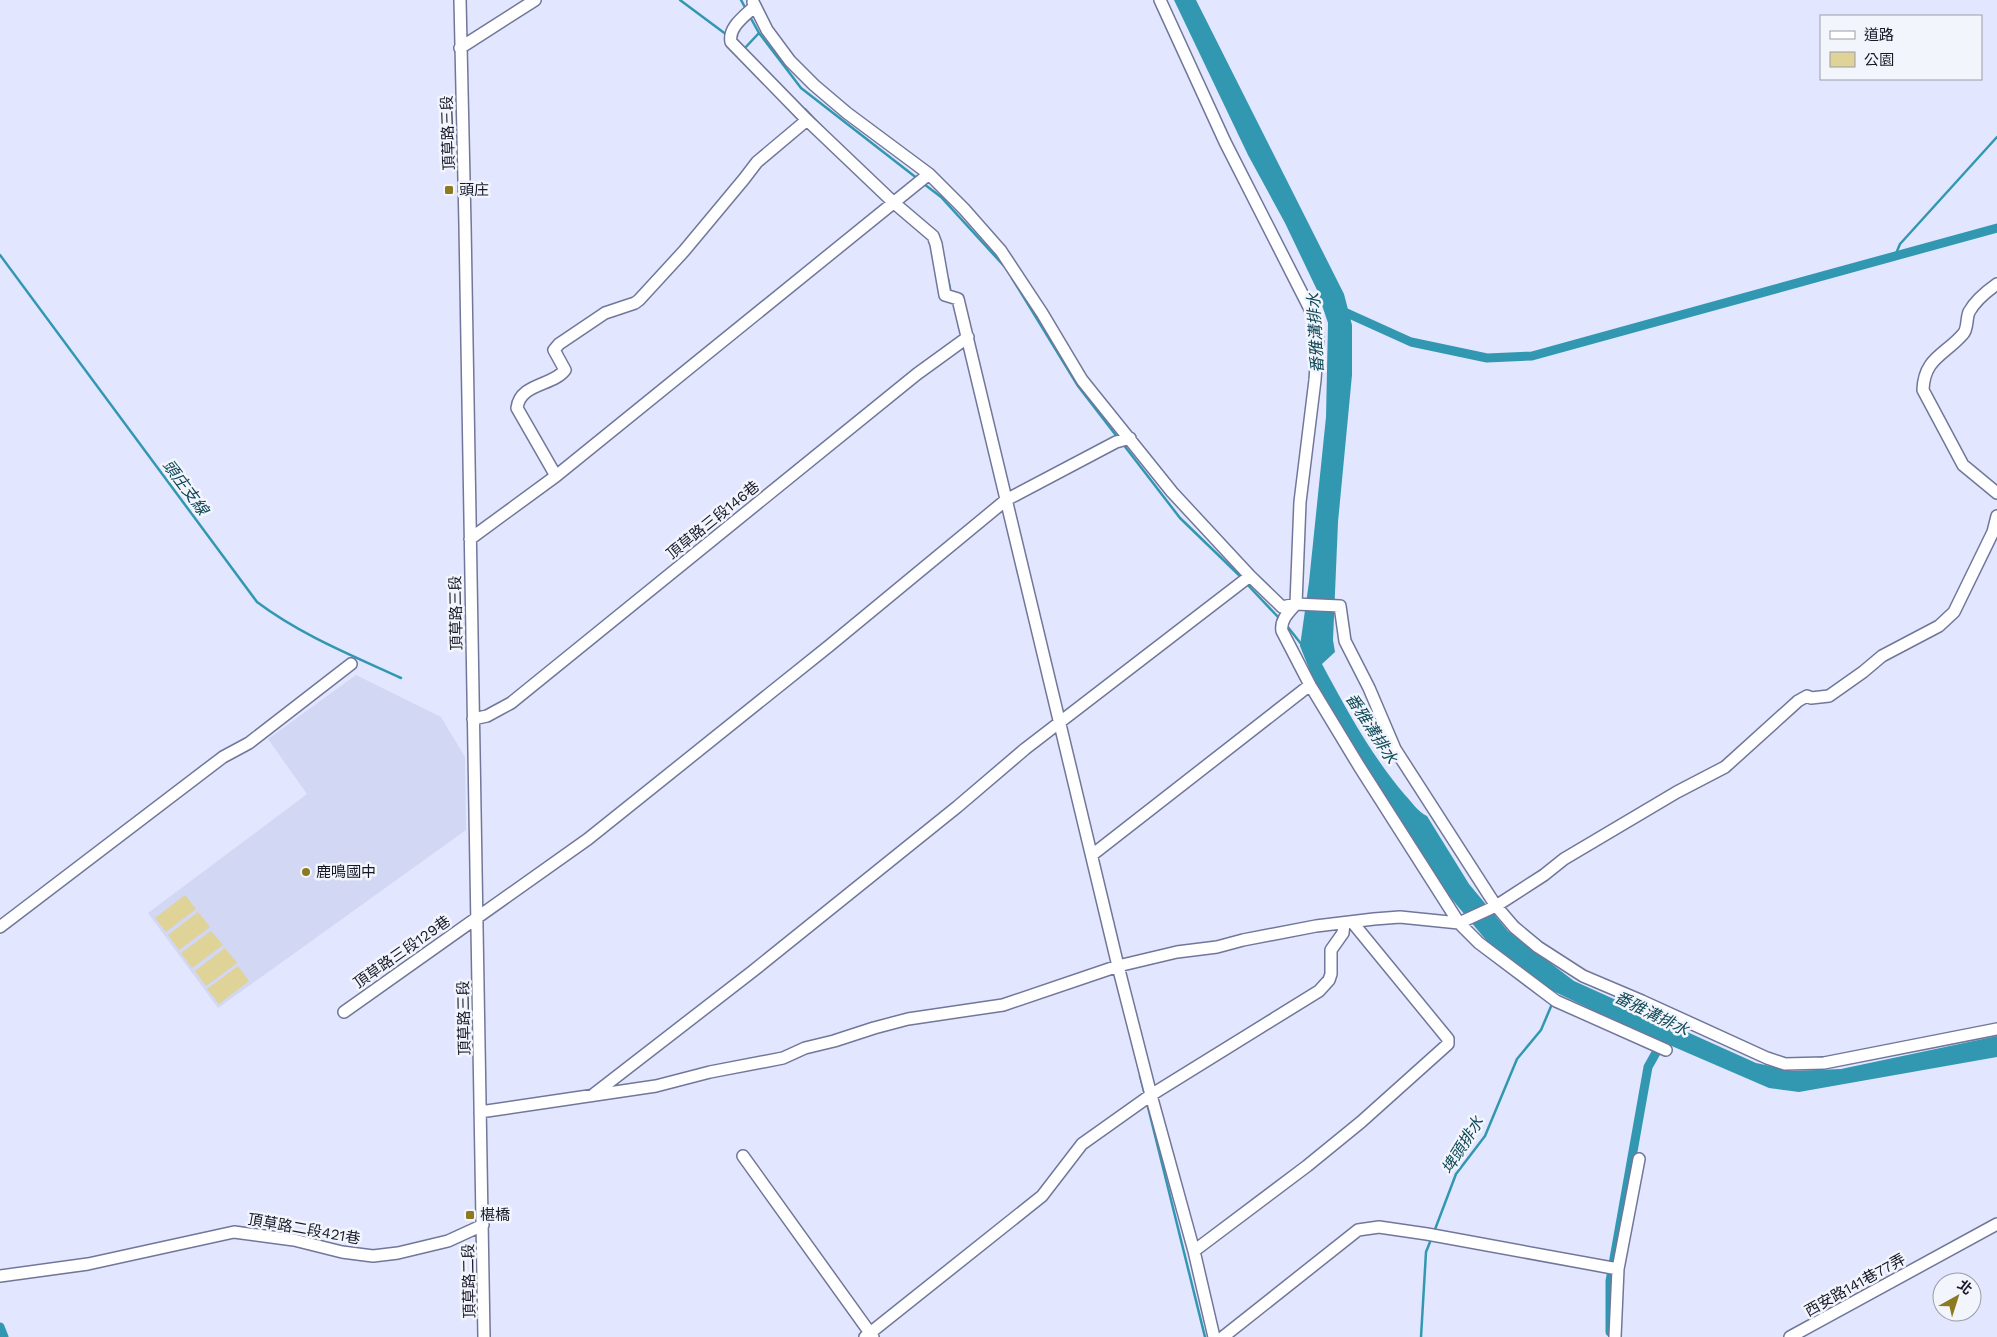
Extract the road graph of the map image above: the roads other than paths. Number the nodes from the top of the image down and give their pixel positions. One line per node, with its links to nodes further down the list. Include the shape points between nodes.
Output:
1 (460, 0): 5 (street, 頂草路三段)
2 (534, 0): 5 (street)
3 (1160, 0): 18 (street, via 1224,142 1312,313 1318,336 1300,502)
4 (754, 3): 6 (street, via 734,27 729,36 731,42); 7 (street, via 767,30 814,85)
5 (460, 48): 16 (street, 頂草路三段)
6 (807, 120): 8 (street); 12 (street, via 751,168 690,244 635,303 605,312 559,344 554,350 566,370 561,376 521,396 517,408)
7 (929, 174): 8 (street); 11 (street, via 1002,251)
8 (893, 202): 10 (street, via 933,236 946,295 958,299); 12 (street)
9 (1997, 284): 13 (street, via 1969,313 1964,333 1930,364 1923,390 1963,464)
10 (968, 337): 14 (street); 21 (street, 頂草路三段146巷, via 917,374 511,703)
11 (1123, 440): 14 (street, 頂草路三段129巷); 17 (street, via 1172,492)
12 (556, 476): 16 (street)
13 (1997, 494)
14 (1006, 500): 22 (street); 25 (street, 頂草路三段129巷, via 610,822)
15 (1997, 516): 24 (street, via 1993,532 1954,612 1938,626 1882,656 1829,696 1807,696 1798,701 1726,767 1564,858)
16 (470, 539): 21 (street, 頂草路三段)
17 (1245, 580): 18 (street, via 1282,607); 22 (street)
18 (1296, 604): 20 (street, via 1283,621 1282,631); 24 (street, via 1340,606 1345,642 1395,749)
19 (351, 664): 28 (street)
20 (1310, 685): 23 (street); 27 (street, via 1358,766)
21 (473, 719): 25 (street, 頂草路三段)
22 (1061, 722): 23 (street); 34 (street, via 958,808)
23 (1092, 855): 29 (street)
24 (1496, 906): 27 (street); 31 (street, via 1538,947 1583,976 1785,1064 1824,1063)
25 (478, 918): 30 (street, 頂草路三段129巷); 35 (street, 頂草路三段)
26 (1349, 923): 27 (street, via 1400,917); 29 (street, via 1316,926); 33 (street, via 1331,950 1331,974 1319,991); 40 (street, via 1448,1039 1448,1044 1361,1122)
27 (1460, 923): 32 (street, via 1479,943 1556,1001)
28 (0, 927)
29 (1118, 966): 33 (street); 34 (street, via 1003,1004 908,1019 805,1048 783,1058 656,1086)
30 (344, 1012)
31 (1997, 1029)
32 (1666, 1050)
33 (1150, 1095): 40 (street); 43 (street, via 1082,1144 1042,1196)
34 (592, 1096): 35 (street)
35 (480, 1112): 39 (street, 頂草路三段)
36 (743, 1156): 43 (street)
37 (1639, 1160): 41 (street)
38 (1997, 1224): 48 (street, 西安路141巷77弄)
39 (483, 1225): 42 (street, 頂草路二段421巷, via 448,1241 373,1256 234,1232 88,1264); 44 (street, 頂草路二段)
40 (1194, 1251): 45 (street)
41 (1614, 1269): 46 (street, via 1379,1227 1358,1230); 47 (street)
42 (0, 1276)
43 (869, 1336)
44 (484, 1337)
45 (1214, 1337)
46 (1223, 1337)
47 (1615, 1337)
48 (1790, 1337)

